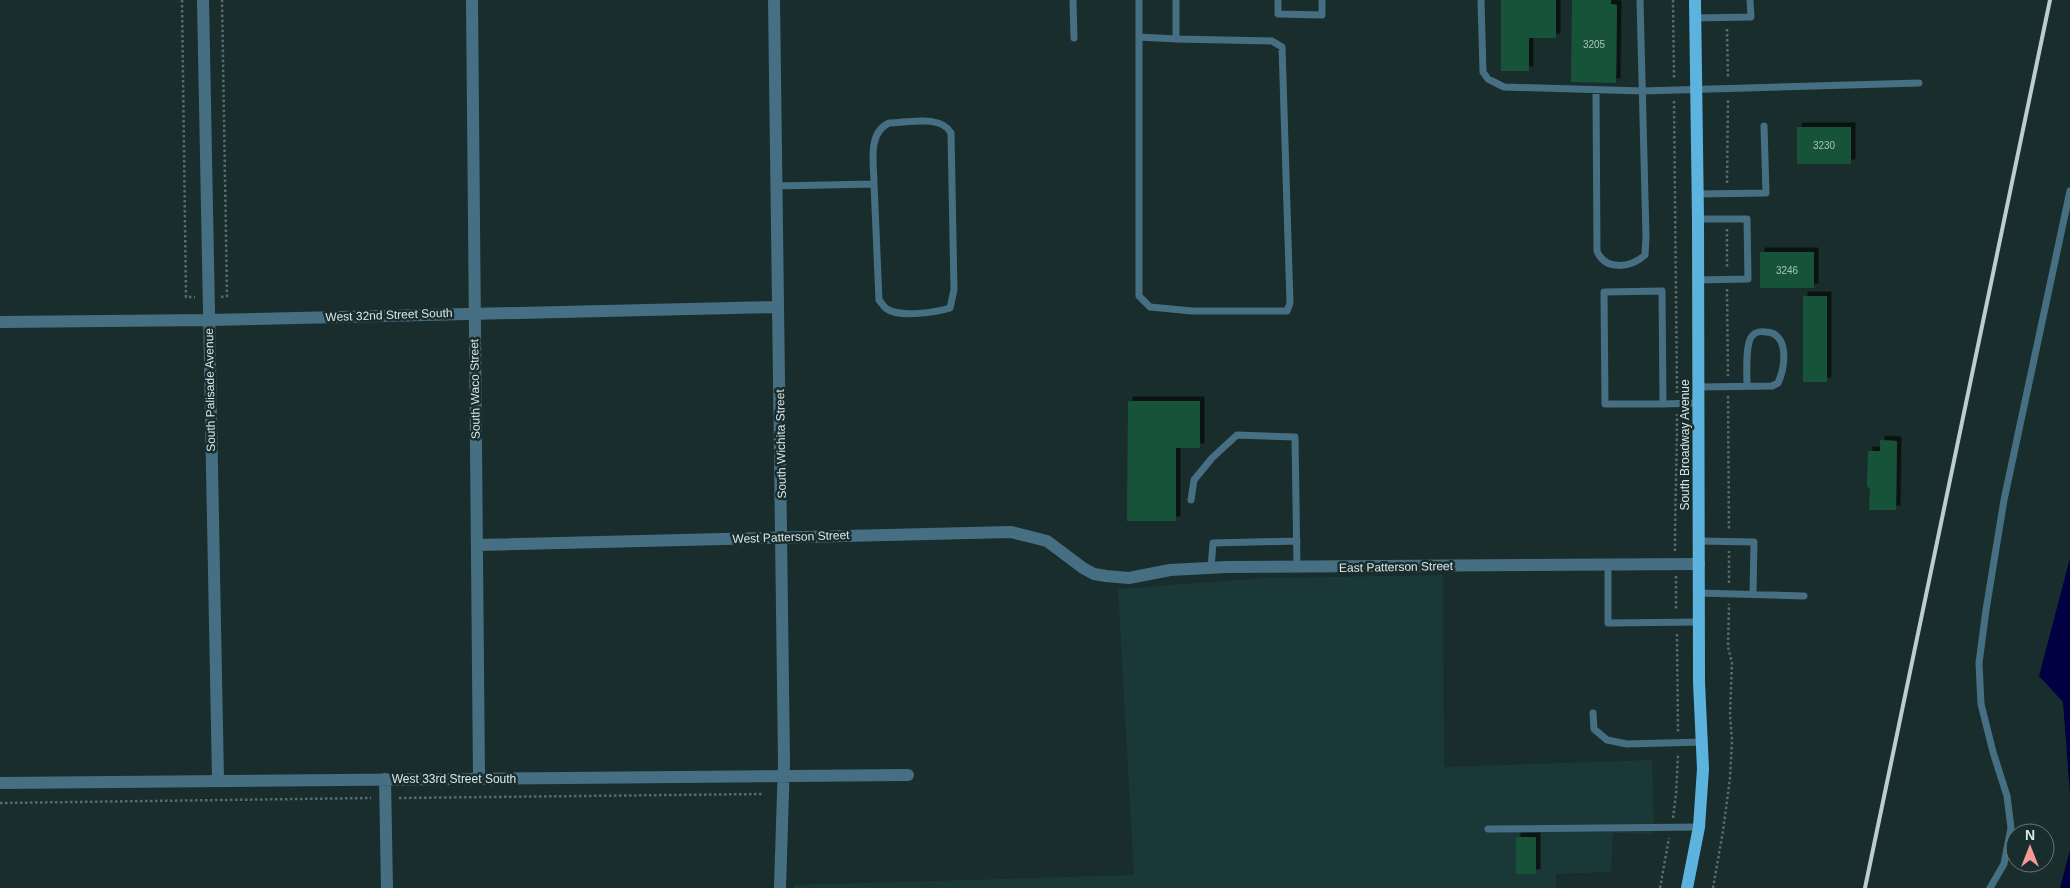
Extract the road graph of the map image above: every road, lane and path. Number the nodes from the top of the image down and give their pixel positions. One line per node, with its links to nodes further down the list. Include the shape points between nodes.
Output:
1 (203, 0): 37 (street, South Palisade Avenue)
2 (472, 0): 36 (street, South Waco Street)
3 (774, 0): 27 (street, South Wichita Street)
4 (1073, 0): 17 (lane)
5 (1139, 0): 16 (lane)
6 (1176, 0): 18 (lane)
7 (1278, 0): 8 (lane, via 1278,14 1322,15)
8 (1322, 0)
9 (1480, 0): 22 (lane, via 1481,60 1488,79 1504,87)
10 (1640, 0): 23 (lane)
11 (1673, 0): 24 (path)
12 (1695, 0): 14 (main road, South Broadway Avenue)
13 (1750, 0): 15 (lane, via 1751,17)
14 (1695, 18): 15 (lane); 21 (main road, South Broadway Avenue)
15 (1727, 18): 20 (path)
16 (1139, 37): 18 (lane); 18 (lane, via 1139,296 1150,307 1287,310 1290,303 1282,47 1272,41)
17 (1074, 38)
18 (1176, 39)
19 (1919, 83): 20 (lane)
20 (1728, 89): 21 (lane); 29 (path)
21 (1696, 90): 24 (lane); 30 (main road, South Broadway Avenue)
22 (1596, 91): 23 (lane); 23 (lane, via 1597,250 1600,259 1608,264 1629,265 1645,255)
23 (1643, 91): 24 (lane)
24 (1674, 91): 42 (path)
25 (1764, 126): 29 (lane, via 1766,193)
26 (874, 184): 26 (lane, via 875,138 883,126 889,123 934,122 948,127 951,134 954,290 950,308 900,312 887,310 879,300); 27 (lane)
27 (776, 186): 35 (street, South Wichita Street)
28 (2070, 191): 80 (lane, via 2004,500 1979,663 1981,704 2007,796 2011,828 2004,864)
29 (1727, 193): 30 (lane)
30 (1698, 194): 31 (main road, South Broadway Avenue)
31 (1698, 219): 32 (lane); 33 (main road, South Broadway Avenue)
32 (1727, 219): 34 (path); 34 (lane, via 1747,219 1748,279)
33 (1698, 280): 34 (lane); 41 (main road, South Broadway Avenue)
34 (1727, 280): 39 (path)
35 (778, 308): 36 (street, West 32nd Street South); 46 (street, South Wichita Street)
36 (475, 313): 37 (street, West 32nd Street South); 50 (street, South Waco Street)
37 (209, 320): 38 (street, West 32nd Street South); 70 (street, South Palisade Avenue)
38 (0, 322)
39 (1728, 386): 40 (lane); 41 (lane); 49 (path)
40 (1747, 386): 40 (lane, via 1778,383 1784,365 1783,346 1778,336 1768,332 1751,336)
41 (1698, 387): 43 (main road, South Broadway Avenue)
42 (1677, 403): 43 (lane); 44 (lane); 51 (path)
43 (1698, 403): 48 (main road, South Broadway Avenue)
44 (1663, 404): 44 (lane, via 1662,291 1604,292 1605,404)
45 (1191, 500): 47 (lane, via 1194,480 1237,435 1295,437)
46 (782, 538): 50 (street, West Patterson Street); 56 (street, West Patterson Street, via 1011,532 1047,541); 67 (street, South Wichita Street)
47 (1297, 541): 54 (lane, via 1213,543); 55 (lane)
48 (1699, 541): 49 (lane); 52 (main road, South Broadway Avenue)
49 (1729, 541): 58 (path); 59 (lane, via 1754,542)
50 (477, 545): 68 (street, South Waco Street)
51 (1676, 564): 52 (street, East Patterson Street); 53 (street, East Patterson Street); 61 (path)
52 (1699, 564): 57 (main road, South Broadway Avenue)
53 (1608, 565): 55 (street, East Patterson Street); 61 (lane, via 1608,623)
54 (1211, 568): 55 (street, East Patterson Street); 56 (street, East Patterson Street, via 1170,570 1129,578)
55 (1297, 568)
56 (1094, 574)
57 (1699, 593): 58 (lane); 62 (main road, South Broadway Avenue)
58 (1729, 594): 59 (lane); 79 (path, via 1728,648 1732,662 1730,778)
59 (1753, 594): 60 (lane)
60 (1804, 596)
61 (1676, 622): 62 (lane); 65 (path)
62 (1699, 622): 64 (main road, South Broadway Avenue)
63 (1593, 713): 65 (lane, via 1594,729 1607,740 1628,744)
64 (1702, 742): 65 (lane); 73 (main road, South Broadway Avenue)
65 (1678, 743): 72 (path)
66 (908, 775): 67 (street, West 33rd Street South)
67 (784, 776): 68 (street, West 33rd Street South); 76 (street, South Wichita Street)
68 (479, 778): 69 (street, West 33rd Street South)
69 (385, 779): 70 (street, West 33rd Street South); 75 (street)
70 (218, 780): 71 (street, West 33rd Street South)
71 (0, 782)
72 (1671, 827): 73 (lane); 74 (lane); 77 (path)
73 (1699, 827): 78 (main road, South Broadway Avenue)
74 (1488, 829)
75 (387, 888)
76 (780, 888)
77 (1660, 888)
78 (1687, 888)
79 (1713, 888)
80 (1990, 888)

